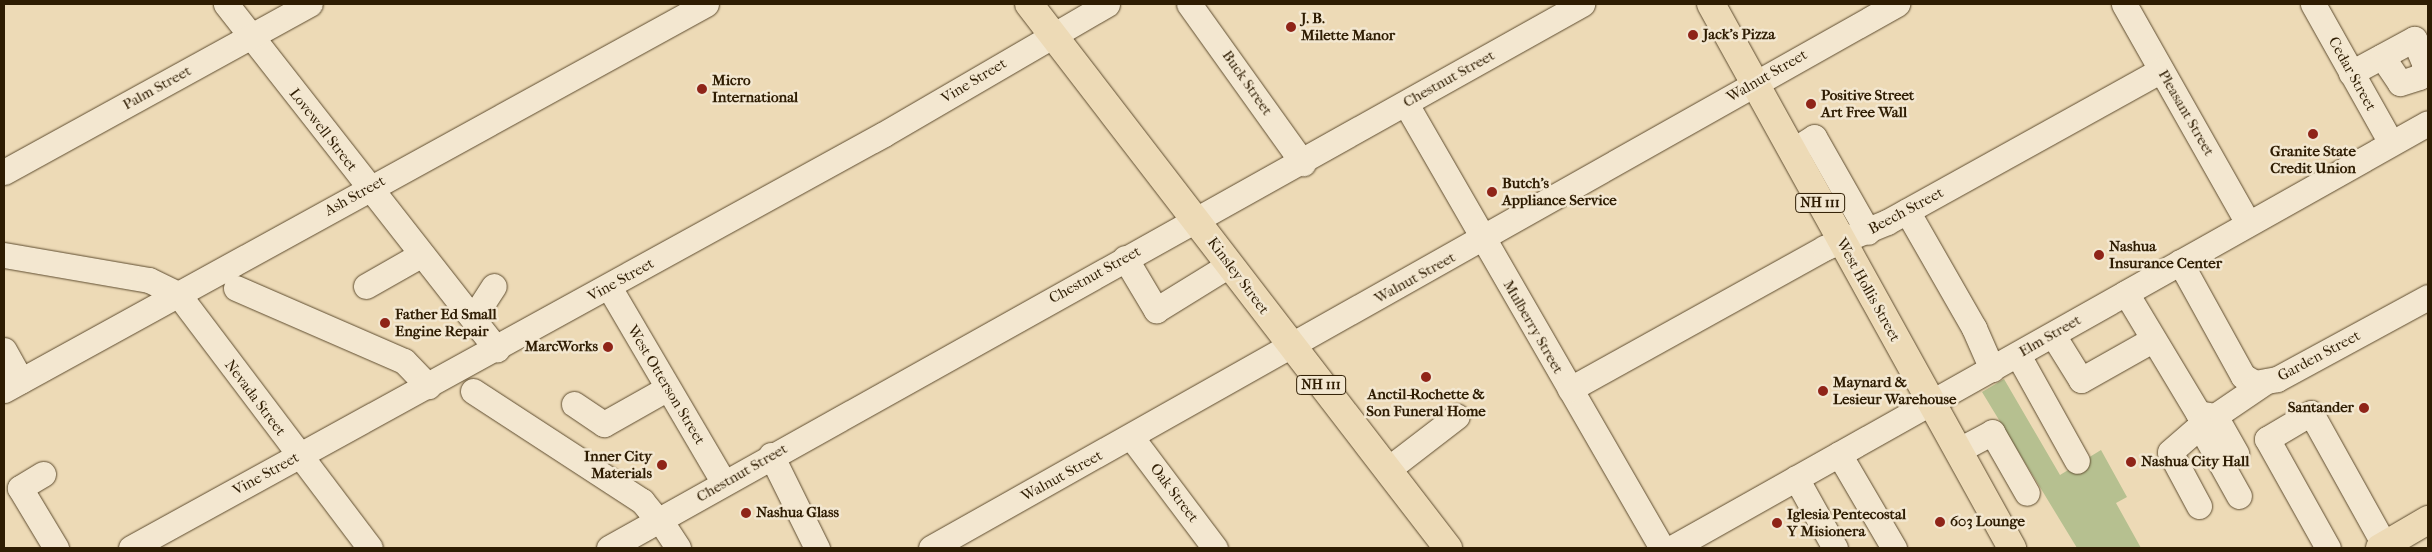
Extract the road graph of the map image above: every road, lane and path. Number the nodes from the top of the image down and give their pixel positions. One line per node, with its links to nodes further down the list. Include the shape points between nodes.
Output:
1 (226, 4): 13 (street, Lovewell Street)
2 (310, 4): 13 (street, Palm Street)
3 (706, 4): 24 (street, Ash Street)
4 (1029, 4): 12 (main road, Kinsley Street / NH 111)
5 (1107, 4): 12 (street, Vine Street)
6 (1189, 4): 22 (street, Buck Street)
7 (1582, 4): 18 (street, Chestnut Street)
8 (1710, 4): 17 (main road, West Hollis Street / NH 111)
9 (1897, 4): 17 (street, Walnut Street)
10 (2124, 4): 15 (street, Pleasant Street)
11 (2313, 4): 16 (street, Cedar Street)
12 (1053, 35): 26 (main road, Kinsley Street / NH 111); 38 (street, Vine Street)
13 (250, 36): 23 (street, Palm Street); 24 (street, Lovewell Street)
14 (2382, 56): 16 (street)
15 (2161, 70): 25 (street, Beech Street); 27 (street, Pleasant Street)
16 (2351, 73): 20 (street, Cedar Street)
17 (1754, 84): 21 (main road, West Hollis Street / NH 111); 29 (street, Walnut Street)
18 (1406, 104): 22 (street, Chestnut Street); 29 (street, Mulberry Street)
19 (2428, 123): 20 (street, Elm Street)
20 (2391, 144): 27 (street, Elm Street)
21 (1792, 151): 28 (street, via 1814,137); 30 (main road, West Hollis Street / NH 111)
22 (1303, 163): 26 (street, Chestnut Street)
23 (4, 172)
24 (370, 188): 31 (street, Lovewell Street); 41 (street, Ash Street)
25 (1907, 211): 28 (street, Beech Street); 50 (street, via 1974,328)
26 (1195, 221): 33 (street, Chestnut Street); 35 (main road, Kinsley Street / NH 111)
27 (2248, 223): 34 (street, Elm Street)
28 (1868, 232): 30 (street, Beech Street)
29 (1483, 241): 46 (street, Walnut Street); 55 (street, Mulberry Street)
30 (1841, 242): 55 (street, Beech Street); 57 (main road, West Hollis Street / NH 111)
31 (422, 254): 36 (street); 43 (street, Lovewell Street)
32 (4, 255): 41 (street, via 149,280)
33 (1125, 258): 35 (street, via 1156,310); 65 (street, Chestnut Street)
34 (2180, 262): 40 (street, Elm Street); 51 (street, Garden Street, via 2243,376)
35 (1230, 265): 46 (main road, Kinsley Street / NH 111)
36 (366, 286)
37 (494, 286): 43 (street)
38 (609, 287): 47 (street, Vine Street); 54 (street, West Otterson Street)
39 (236, 288): 53 (street, via 404,361)
40 (2126, 293): 44 (street, Elm Street); 45 (street)
41 (178, 294): 52 (street, Ash Street); 66 (street, Nevada Street)
42 (2428, 297): 51 (street, Garden Street)
43 (473, 318): 47 (street, Lovewell Street)
44 (2053, 335): 45 (street, via 2081,380); 49 (street, Elm Street)
45 (2152, 340): 60 (street, via 2186,399)
46 (1291, 346): 61 (street, Walnut Street); 68 (main road, Kinsley Street / NH 111)
47 (497, 349): 53 (street, Vine Street)
48 (4, 350): 52 (street)
49 (2018, 355): 50 (street, Elm Street); 67 (street)
50 (1992, 369): 57 (street, Elm Street)
51 (2265, 382): 60 (street)
52 (12, 386)
53 (428, 386): 66 (street, Vine Street)
54 (668, 388): 58 (street, via 604,424); 71 (street, West Otterson Street)
55 (1570, 389): 87 (street, Mulberry Street)
56 (473, 391): 76 (street, via 642,501)
57 (1929, 403): 62 (main road, West Hollis Street / NH 111); 63 (street, Elm Street)
58 (574, 404)
59 (1457, 416): 68 (street)
60 (2206, 419): 64 (street); 73 (street); 74 (street, via 2170,452)
61 (1132, 438): 84 (street, Walnut Street); 85 (street, Oak Street)
62 (1957, 451): 72 (street, via 1992,432); 91 (main road, West Hollis Street / NH 111)
63 (1839, 454): 70 (street, Elm Street); 90 (street)
64 (2236, 454)
65 (771, 455): 71 (street, Chestnut Street); 83 (street)
66 (298, 456): 79 (street, Vine Street); 80 (street, Nevada Street)
67 (2077, 461)
68 (1387, 470): 86 (main road, Kinsley Street / NH 111)
69 (43, 474): 78 (street, via 20,488)
70 (1796, 478): 88 (street, Elm Street); 89 (street)
71 (724, 483): 76 (street, Chestnut Street)
72 (2027, 493)
73 (2239, 496)
74 (2199, 506)
75 (2428, 520): 77 (main road)
76 (659, 521): 81 (street, Chestnut Street); 82 (street)
77 (2384, 547): 92 (street, via 2311,413 2267,439)
78 (56, 548)
79 (131, 548)
80 (370, 548)
81 (609, 548)
82 (678, 548)
83 (817, 548)
84 (931, 548)
85 (1215, 548)
86 (1448, 548)
87 (1662, 548)
88 (1672, 548)
89 (1835, 548)
90 (1894, 548)
91 (2012, 548)
92 (2328, 548)

